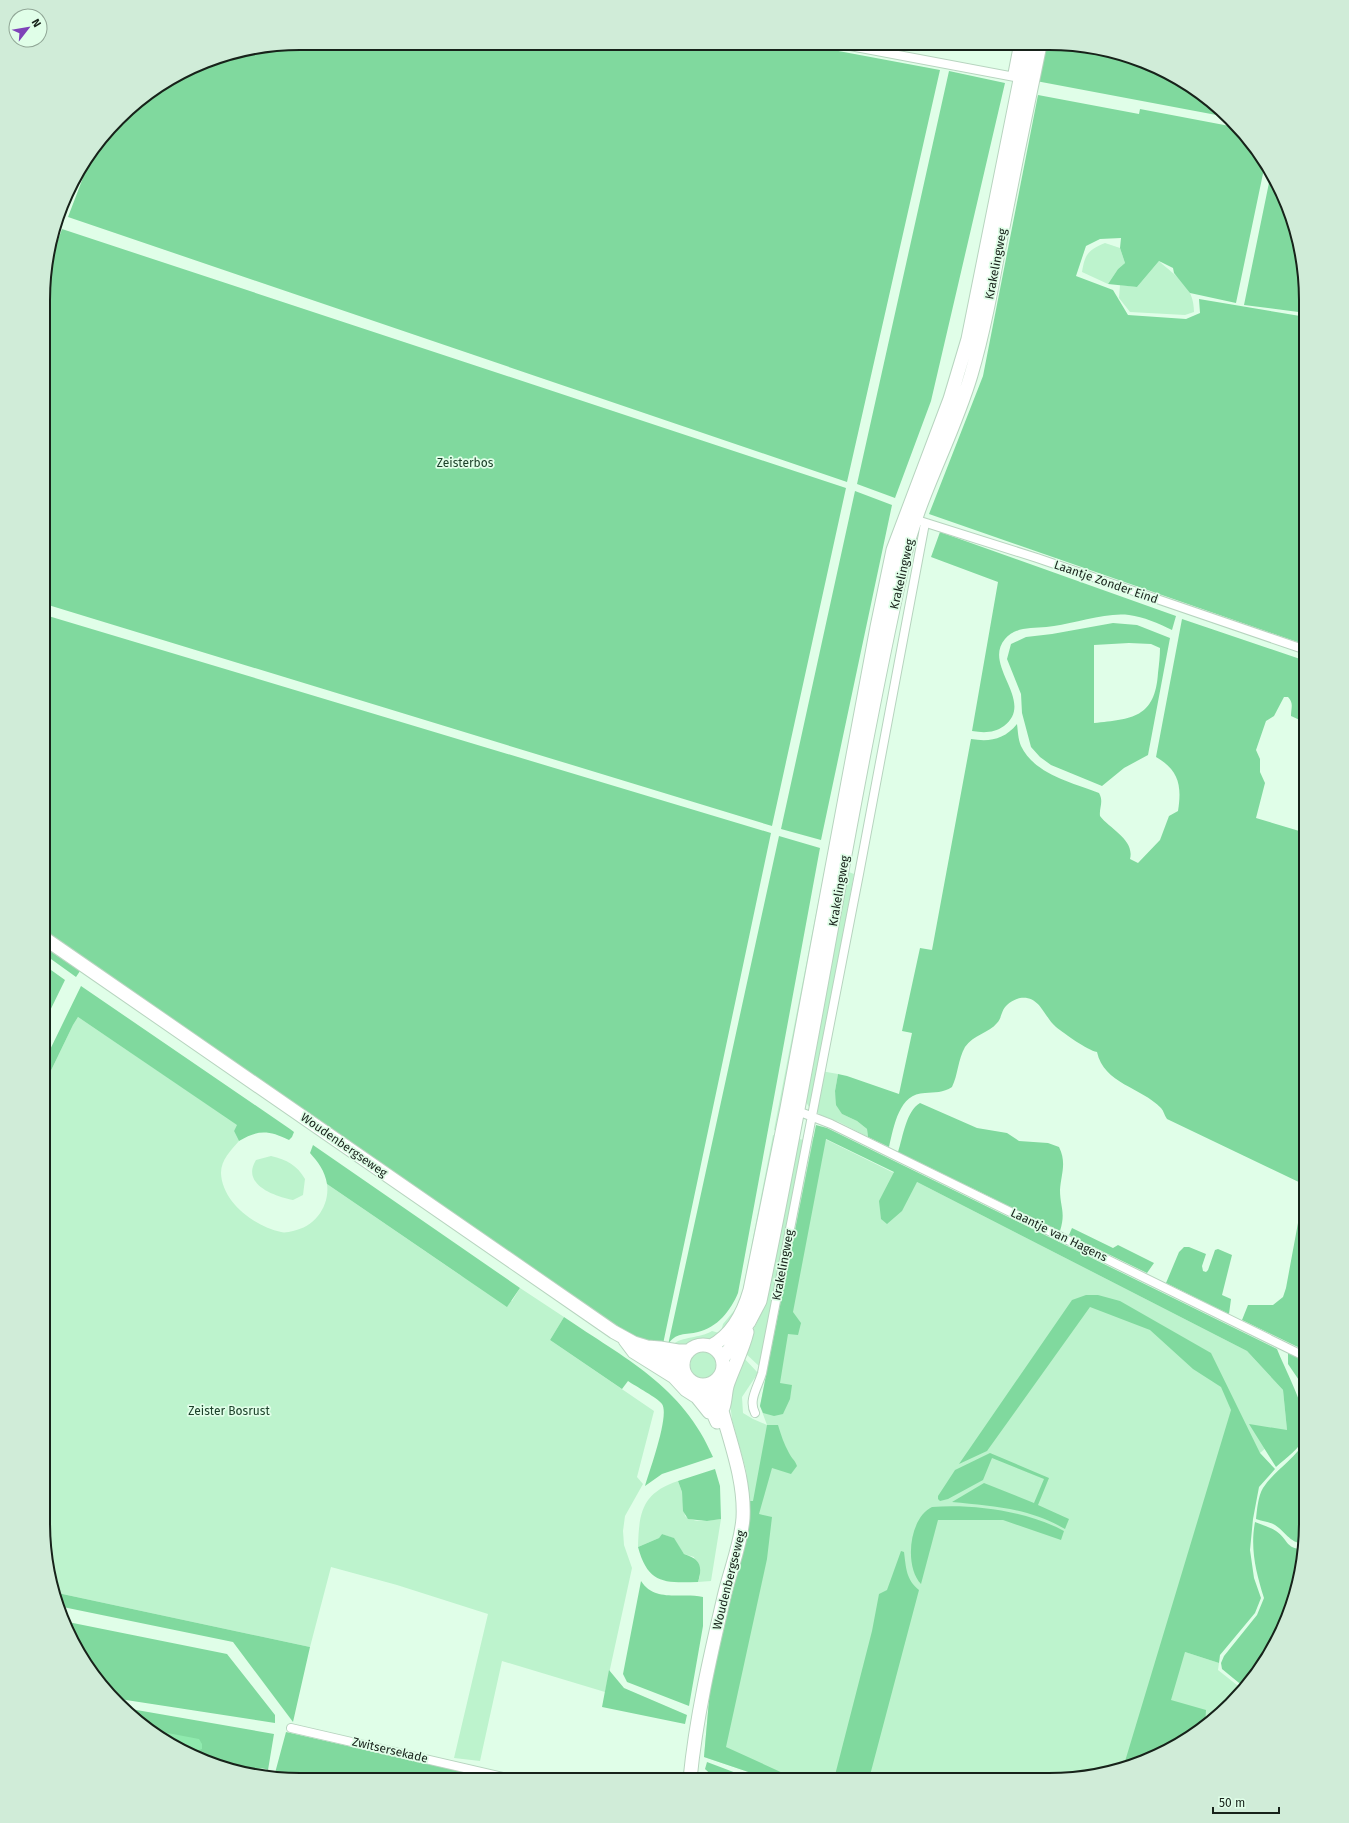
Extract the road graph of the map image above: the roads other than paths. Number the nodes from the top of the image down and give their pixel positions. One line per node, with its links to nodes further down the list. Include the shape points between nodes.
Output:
1 (872, 50): 5 (street)
2 (1019, 50): 5 (street, Krakelingweg)
3 (1026, 50): 5 (main road, Krakelingweg)
4 (1037, 50): 5 (main road, Krakelingweg)
5 (1022, 78): 6 (main road, Krakelingweg, via 993,281 972,372)
6 (916, 518): 7 (street, Laantje Zonder Eind); 9 (main road, Krakelingweg, via 904,558 888,633); 10 (street, Krakelingweg)
7 (1299, 648)
8 (50, 942): 12 (main road, Woudenbergseweg)
9 (792, 1109): 10 (street); 11 (main road, Krakelingweg, via 760,1301); 13 (main road, Krakelingweg, via 746,1304 724,1336)
10 (812, 1116): 16 (street, Laantje van Hagens); 21 (street, Krakelingweg, via 762,1373 752,1398)
11 (749, 1322): 17 (main road, Krakelingweg); 22 (main road, via 745,1343 727,1383 726,1400)
12 (622, 1337): 14 (main road, Woudenbergseweg); 22 (main road, via 634,1352 669,1372 686,1390 697,1397 703,1407)
13 (711, 1346): 15 (main road, via 703,1344); 17 (main road, via 716,1348)
14 (647, 1347): 15 (main road, Woudenbergseweg); 18 (main road, Woudenbergseweg, via 659,1356 678,1364)
15 (687, 1351): 18 (main road, via 682,1361)
16 (1299, 1354)
17 (723, 1358): 19 (main road, via 721,1374)
18 (682, 1369): 20 (main road, via 689,1380)
19 (715, 1381): 20 (main road); 22 (main road)
20 (701, 1386): 22 (main road)
21 (755, 1413)
22 (718, 1415): 25 (main road, Woudenbergseweg, via 738,1504 732,1563 696,1731)
23 (291, 1728): 24 (street, Zwitsersekade)
24 (490, 1773)
25 (691, 1773)

